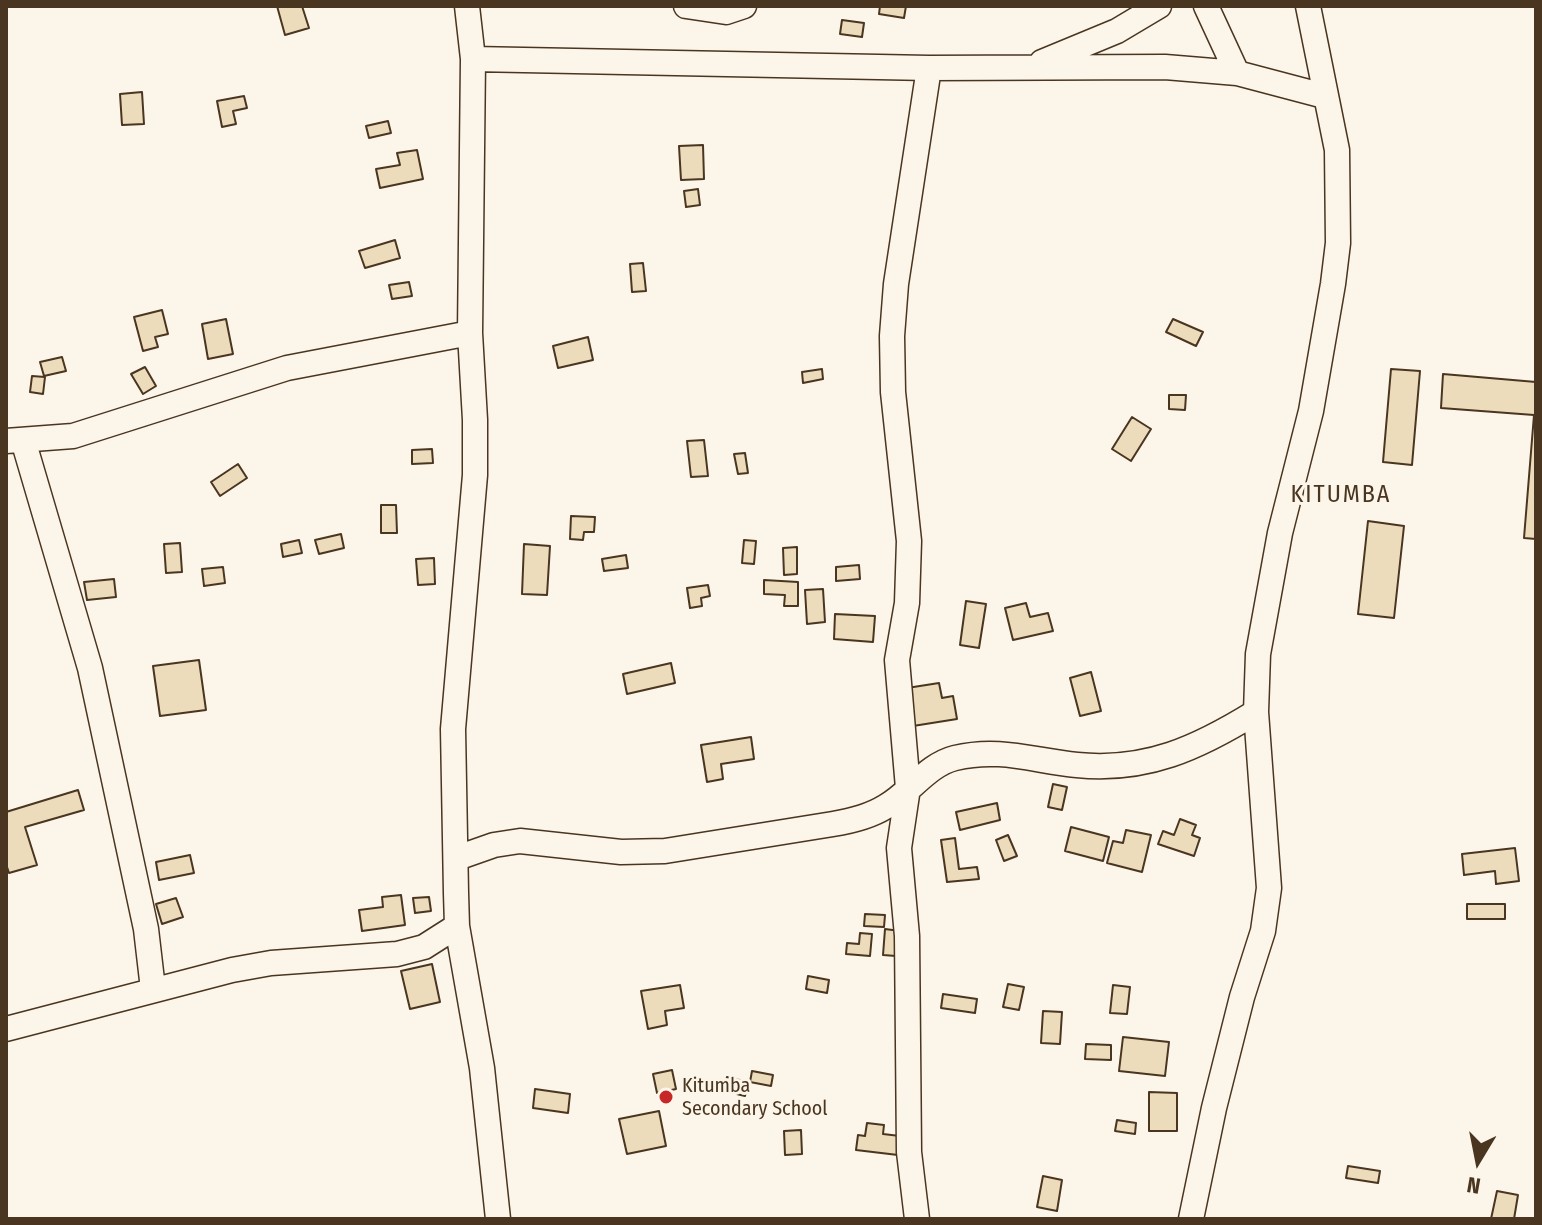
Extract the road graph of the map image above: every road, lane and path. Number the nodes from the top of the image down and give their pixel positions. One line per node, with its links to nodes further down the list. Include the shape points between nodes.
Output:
1 (467, 6): 7 (street)
2 (686, 6): 3 (street, via 726,12)
3 (744, 6)
4 (1159, 6): 9 (street, via 1117,31)
5 (1206, 6): 10 (street)
6 (1308, 6): 11 (street)
7 (473, 59): 8 (street); 12 (street)
8 (929, 68): 9 (street); 15 (street, via 892,336 909,541 907,603 897,660)
9 (1026, 68): 10 (street, via 1165,67)
10 (1237, 73): 11 (street)
11 (1324, 96): 14 (street, via 1338,162 1333,284 1311,411 1267,601)
12 (470, 333): 13 (street, via 287,368 87,432); 16 (street, via 475,475 453,729)
13 (15, 441): 18 (street, via 90,668 146,929)
14 (1256, 712): 15 (street, via 1180,753 1127,766 975,754 935,767); 22 (street, via 1269,888 1263,931 1214,1108)
15 (908, 788): 16 (street, via 861,819 665,851 621,852 520,841); 21 (street, via 899,848 907,936 909,1152)
16 (457, 858): 17 (street)
17 (457, 926): 18 (street, via 424,947 397,954 271,963); 20 (street, via 482,1068)
18 (153, 989): 19 (street)
19 (6, 1029)
20 (498, 1219)
21 (917, 1219)
22 (1191, 1219)

